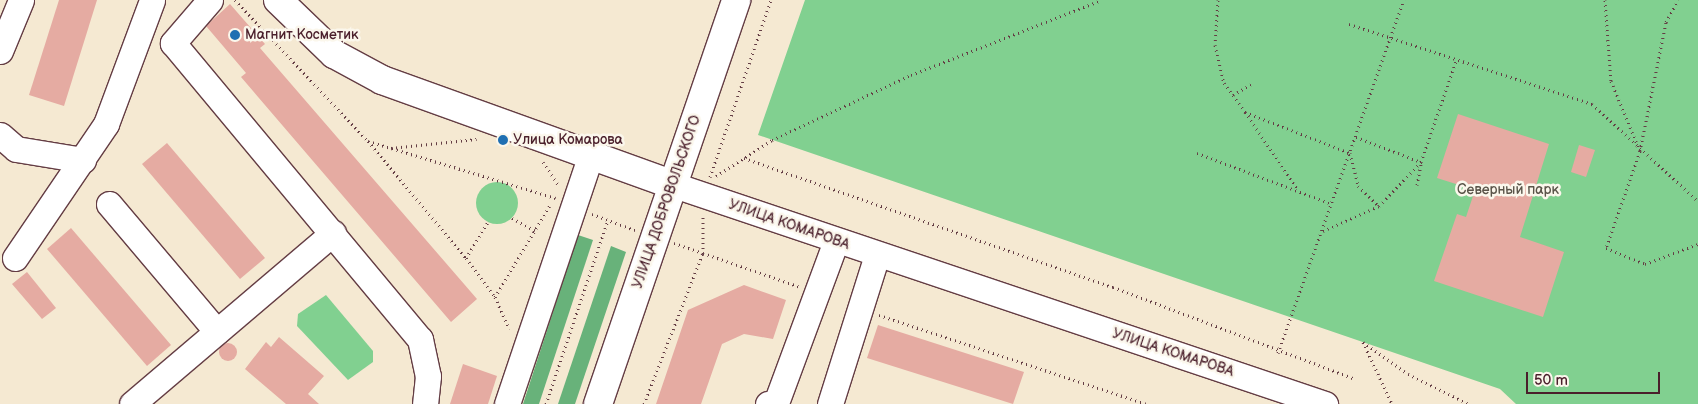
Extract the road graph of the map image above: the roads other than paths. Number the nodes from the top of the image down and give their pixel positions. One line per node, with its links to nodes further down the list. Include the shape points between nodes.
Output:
1 (21, 0): 6 (street)
2 (152, 0): 9 (street, via 106,124)
3 (210, 0): 12 (street, via 173,43)
4 (278, 0): 8 (main road, УЛИЦА КОМАРОВА, via 334,54 382,80)
5 (736, 0): 10 (main road, УЛИЦА ДОБРОВОЛЬСКОГО)
6 (0, 51)
7 (0, 135): 9 (street, via 16,149)
8 (590, 158): 10 (main road, УЛИЦА КОМАРОВА); 20 (street, via 564,202)
9 (83, 160): 15 (street)
10 (674, 185): 13 (street, УЛИЦА КОМАРОВА); 21 (main road, УЛИЦА ДОБРОВОЛЬСКОГО)
11 (109, 204): 16 (street)
12 (333, 233): 16 (street); 19 (street, via 420,339 428,376)
13 (836, 241): 14 (street, УЛИЦА КОМАРОВА); 22 (street, via 776,403)
14 (877, 255): 17 (street, УЛИЦА КОМАРОВА); 23 (street)
15 (15, 258)
16 (217, 332): 18 (street)
17 (1264, 394): 24 (street, УЛИЦА КОМАРОВА)
18 (132, 404)
19 (426, 404)
20 (507, 404)
21 (598, 404)
22 (768, 404)
23 (830, 404)
24 (1325, 404)

